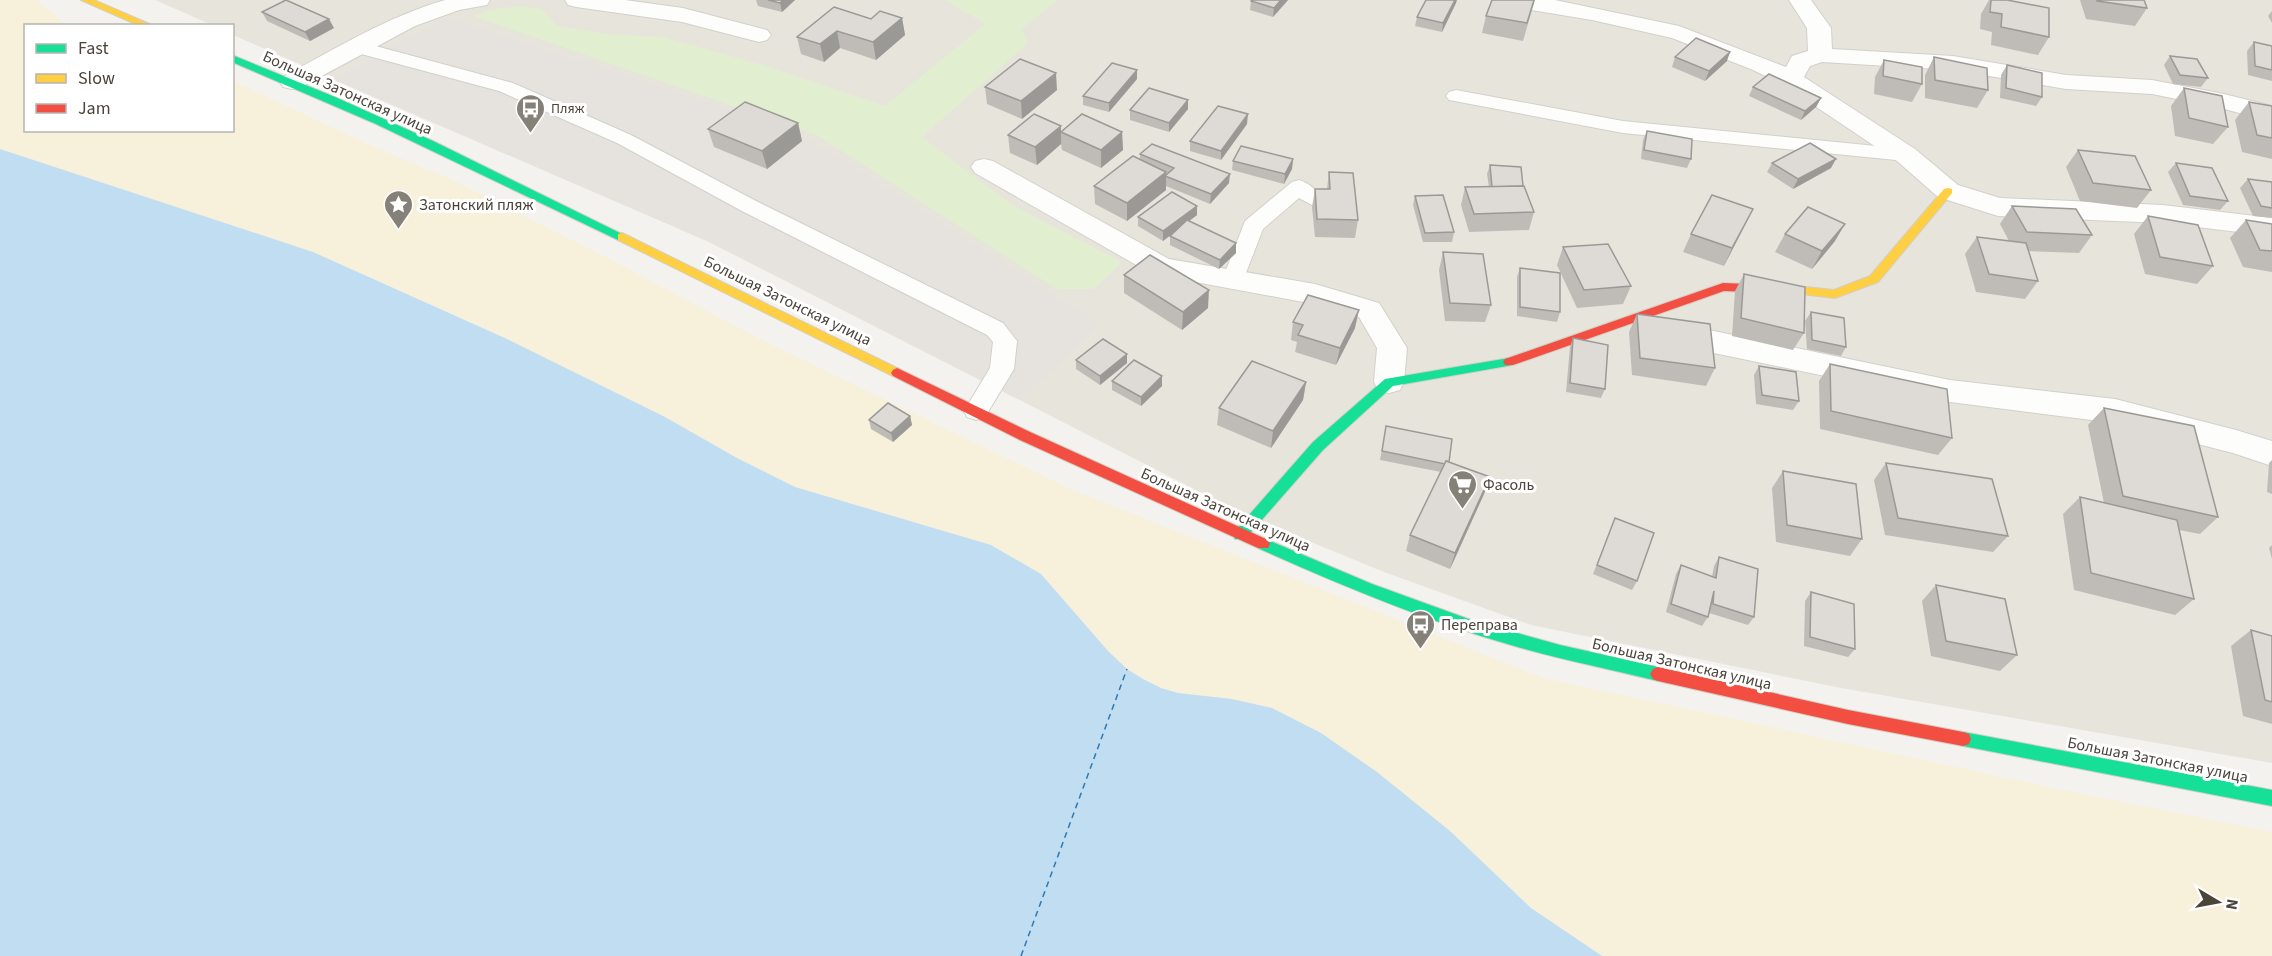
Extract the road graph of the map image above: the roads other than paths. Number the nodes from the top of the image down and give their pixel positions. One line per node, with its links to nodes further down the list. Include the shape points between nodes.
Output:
1 (86, 0): 6 (street)
2 (479, 0): 8 (street, via 455,2 426,13)
3 (576, 0): 7 (street, via 683,15)
4 (1512, 0): 11 (street, via 1679,33)
5 (1800, 0): 9 (street, via 1819,28)
6 (145, 24)
7 (759, 35)
8 (357, 48): 12 (street); 23 (lane, via 527,96 624,139 995,329 1005,341 1002,369)
9 (1820, 55): 11 (street, via 1801,61); 14 (street, via 1953,63 2066,82 2152,87)
10 (234, 59): 12 (street, Большая Затонская улица)
11 (1791, 79): 15 (street)
12 (292, 82): 23 (street, Большая Затонская улица, via 532,193)
13 (1456, 96): 15 (lane, via 1623,127)
14 (2272, 114)
15 (1906, 155): 17 (street)
16 (984, 167): 20 (street, via 1162,267)
17 (1948, 191): 19 (street, via 1998,207 2163,214); 21 (street, via 1874,279 1845,291 1835,294 1758,286 1723,287)
18 (1312, 198): 20 (lane, via 1299,187 1253,226)
19 (2272, 227)
20 (1234, 278): 22 (street, via 1315,294 1369,310 1392,348)
21 (1631, 319): 22 (street, via 1508,362); 24 (street, via 1709,341 1950,391 2115,411)
22 (1389, 382): 25 (street, via 1318,446)
23 (976, 411): 25 (street, Большая Затонская улица)
24 (2272, 454)
25 (1240, 535): 26 (street, Большая Затонская улица, via 1432,612 1545,648 1848,717)
26 (2272, 798)

